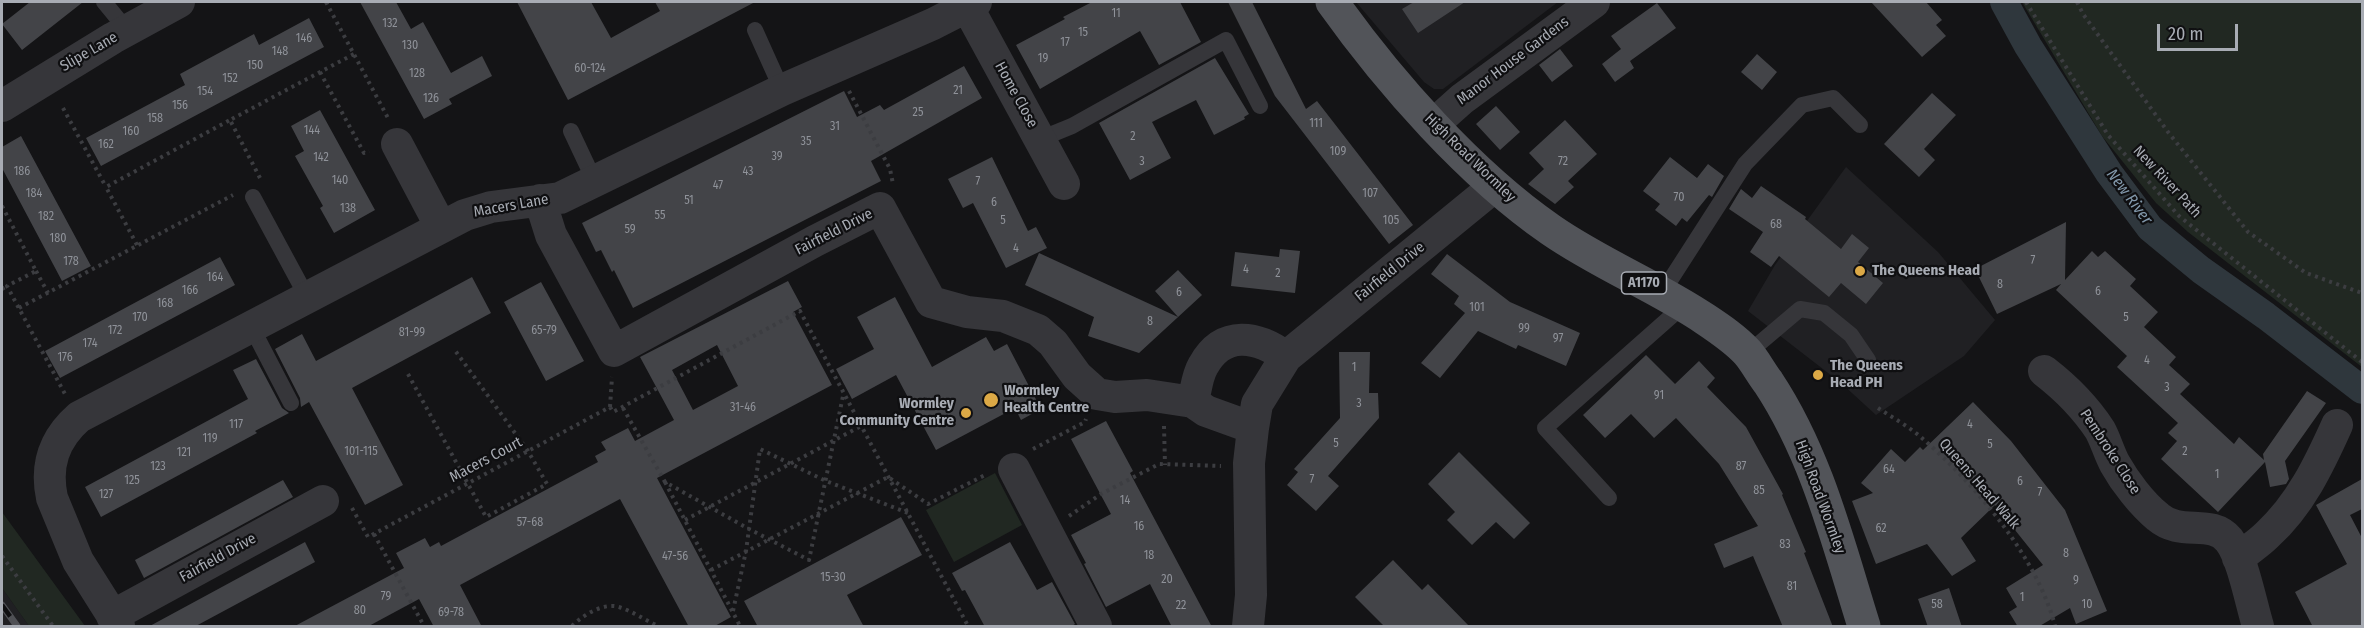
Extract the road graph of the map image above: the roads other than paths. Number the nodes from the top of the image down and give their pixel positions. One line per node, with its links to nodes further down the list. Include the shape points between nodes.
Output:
1 (104, 2): 6 (lane)
2 (179, 2): 6 (street, Slipe Lane)
3 (1332, 2): 11 (main road, High Road Wormley / A1170, via 1359,39)
4 (1594, 2): 11 (street, Manor House Gardens)
5 (972, 4): 8 (street, Macers Lane); 14 (street, Home Close)
6 (127, 30): 9 (street, Slipe Lane)
7 (755, 30): 8 (lane)
8 (782, 90): 16 (street, Macers Lane)
9 (2, 106)
10 (1260, 106): 14 (lane, via 1226,40 1072,126)
11 (1434, 124): 18 (main road, High Road Wormley / A1170)
12 (1860, 125): 23 (lane, via 1833,98 1802,105 1745,164)
13 (571, 131): 16 (lane)
14 (1040, 139): 17 (street, Home Close)
15 (396, 141): 21 (street)
16 (595, 182): 20 (street, Macers Lane, via 560,198)
17 (1064, 184)
18 (1495, 186): 23 (main road, High Road Wormley / A1170, via 1552,231); 26 (street, Fairfield Drive)
19 (248, 191): 22 (lane)
20 (540, 200): 21 (street, Macers Lane, via 491,207); 29 (street, Fairfield Drive, via 551,235 614,351 880,208 931,302 1003,316 1038,330 1097,394)
21 (441, 227): 22 (street, Macers Lane)
22 (307, 297): 24 (street, Macers Lane)
23 (1673, 299): 25 (main road, High Road Wormley / A1170, via 1730,336); 35 (lane, via 1545,428)
24 (251, 326): 30 (lane); 32 (street, Macers Lane)
25 (1748, 353): 27 (lane, via 1800,309 1824,313 1851,335); 41 (main road, High Road Wormley / A1170, via 1804,447)
26 (1286, 357): 29 (street, via 1257,340 1243,339 1225,345 1218,348); 33 (street, Fairfield Drive, via 1257,404)
27 (1869, 360)
28 (2044, 371): 37 (street, Pembroke Close, via 2067,388 2101,431 2116,466 2157,516 2167,524 2220,532)
29 (1179, 399): 33 (street, Fairfield Drive)
30 (291, 402)
31 (2337, 425): 37 (street, via 2318,468 2299,498 2268,535)
32 (70, 427): 38 (street, Fairfield Drive, via 51,463 52,498 78,561)
33 (1252, 428): 40 (street, Fairfield Drive)
34 (1014, 469): 39 (street)
35 (1609, 498)
36 (323, 501): 38 (street, Fairfield Drive)
37 (2238, 558): 42 (street, Pembroke Close)
38 (116, 621)
39 (1096, 627)
40 (1248, 627)
41 (1864, 627)
42 (2258, 627)

